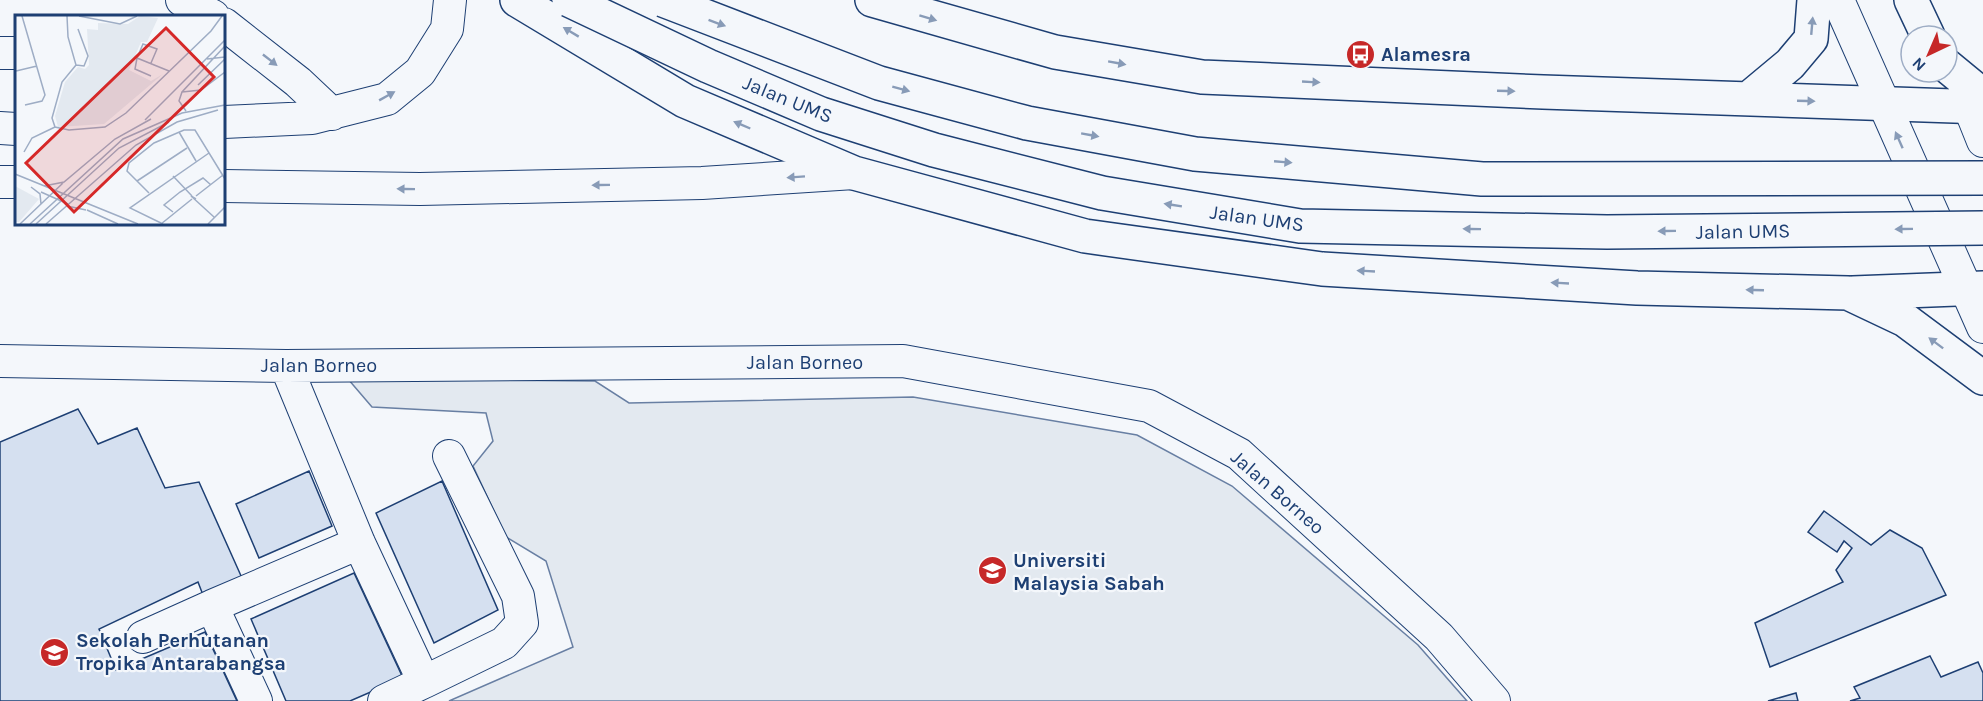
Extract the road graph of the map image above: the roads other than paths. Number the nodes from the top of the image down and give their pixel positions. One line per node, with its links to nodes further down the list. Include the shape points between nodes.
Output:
1 (182, 0): 10 (street)
2 (450, 0): 17 (street, one-way to 2, via 387,99 420,72 447,29)
3 (518, 0): 22 (highway, one-way to 3, via 685,101)
4 (568, 0): 25 (highway, Jalan UMS, one-way to 4, bridge, via 1607,232 1300,226 1102,193 934,150 821,114)
5 (663, 0): 23 (highway, one-way to 23, bridge, via 879,83 1027,123 1195,154 1482,178)
6 (872, 0): 14 (highway, one-way to 14, via 1055,52 1202,77)
7 (1814, 0): 14 (highway, one-way to 7, via 1790,64 1811,39)
8 (1838, 0): 16 (street)
9 (1911, 0): 11 (highway)
10 (211, 15)
11 (1922, 24)
12 (225, 25): 17 (street, one-way to 17)
13 (1959, 76): 15 (highway, via 1975,89)
14 (1748, 99): 16 (highway, one-way to 16)
15 (1978, 102): 16 (highway); 21 (street)
16 (1882, 103): 26 (street, one-way to 16)
17 (332, 114): 18 (street, via 267,122)
18 (225, 122)
19 (0, 128): 20 (street)
20 (15, 129)
21 (1983, 141)
22 (854, 173): 24 (street, one-way to 24, via 702,183 420,189); 27 (highway, one-way to 22, via 1637,288 1322,269 1085,236)
23 (1983, 178)
24 (225, 186)
25 (1983, 228)
26 (1975, 289): 27 (highway); 28 (street)
27 (1848, 293): 31 (highway, one-way to 27, via 1905,320)
28 (1983, 327)
29 (0, 361): 30 (street, Jalan Borneo)
30 (285, 366): 33 (street); 39 (street, Jalan Borneo, via 903,361 1149,406 1239,454 1439,637)
31 (1983, 378)
32 (449, 456): 36 (street, via 518,596 522,623 504,644)
33 (358, 543): 34 (street); 36 (street)
34 (212, 606): 35 (street); 37 (street)
35 (143, 637)
36 (424, 682): 38 (street)
37 (256, 701)
38 (384, 701)
39 (1494, 701)

